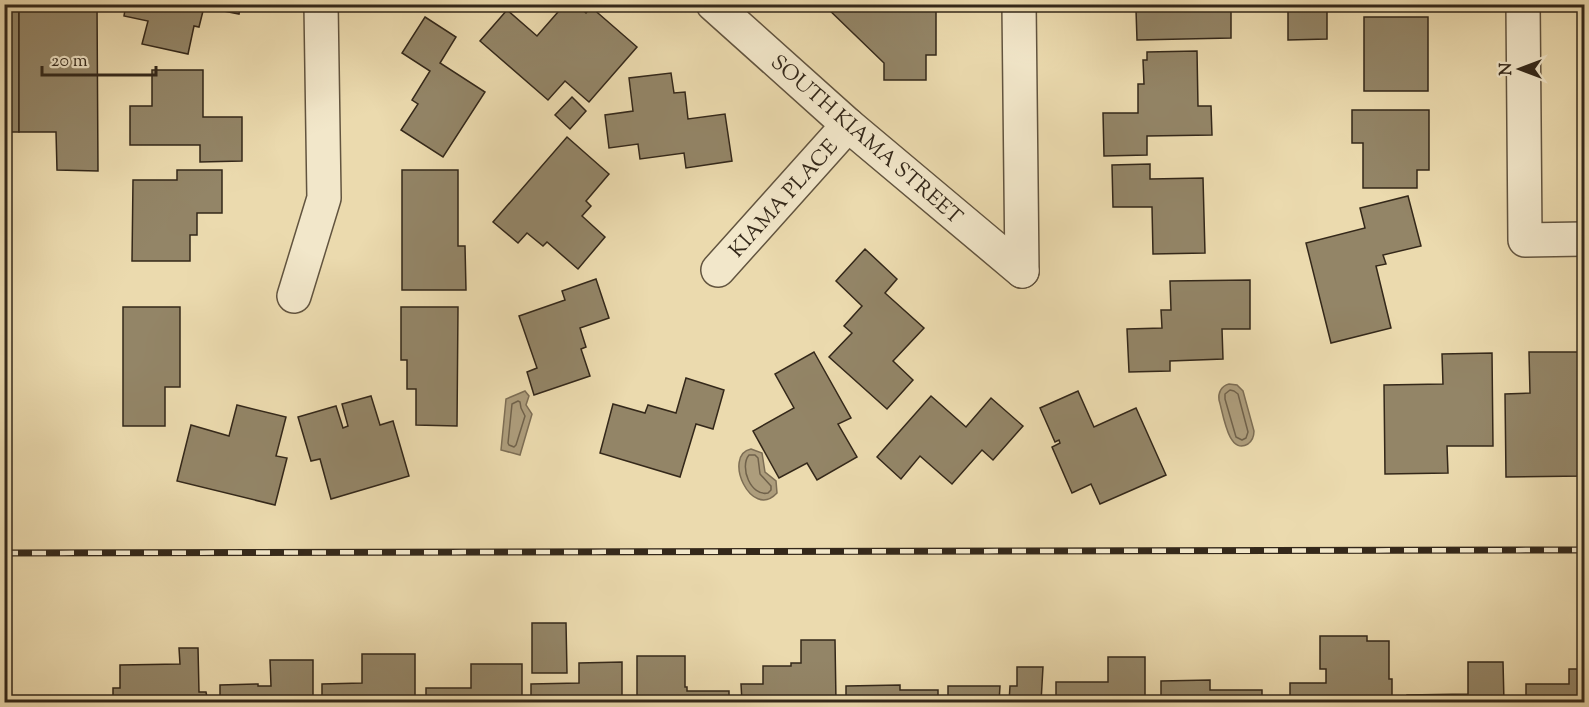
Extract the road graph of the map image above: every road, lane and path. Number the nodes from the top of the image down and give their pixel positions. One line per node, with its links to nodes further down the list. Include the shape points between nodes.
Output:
1 (321, 4): 8 (street, via 324,198)
2 (713, 4): 5 (street, SOUTH KIAMA STREET)
3 (1018, 4): 5 (street, SOUTH KIAMA STREET, via 1022,271)
4 (1523, 4): 6 (street, via 1525,240)
5 (848, 125): 7 (street, KIAMA PLACE)
6 (1584, 239)
7 (718, 270)
8 (294, 296)

